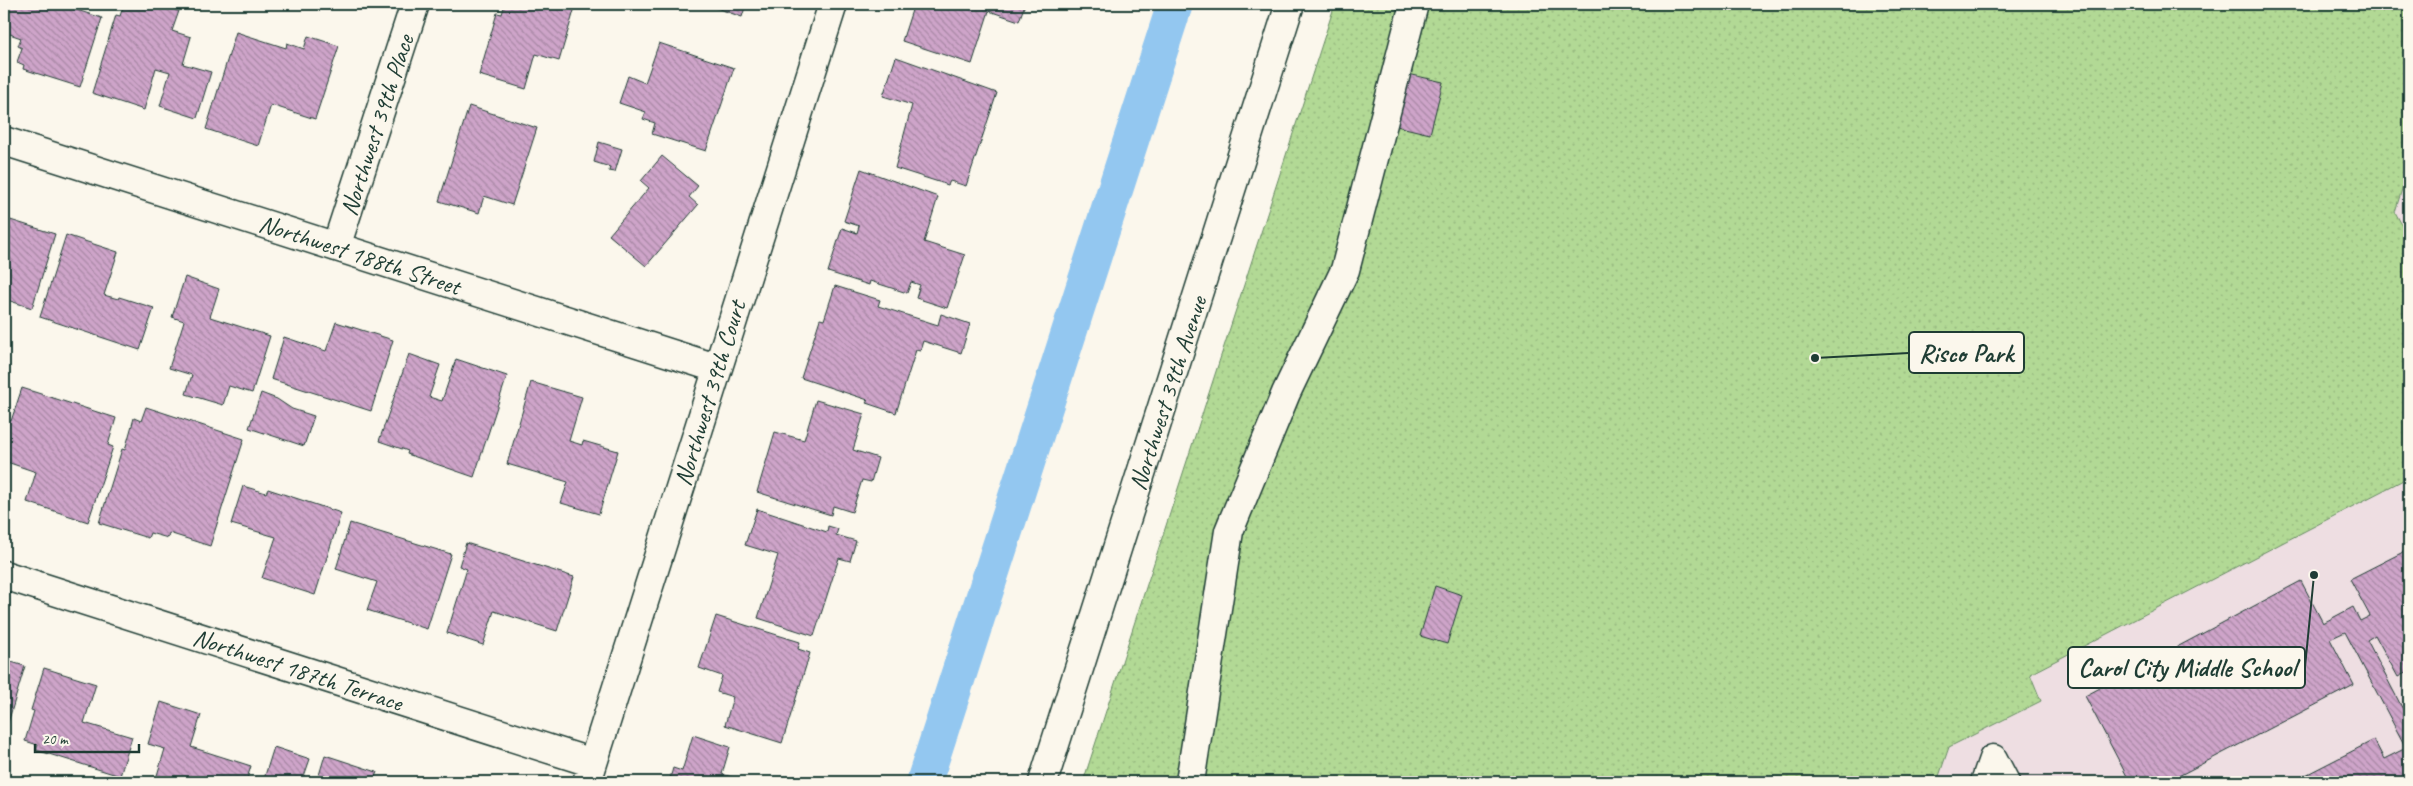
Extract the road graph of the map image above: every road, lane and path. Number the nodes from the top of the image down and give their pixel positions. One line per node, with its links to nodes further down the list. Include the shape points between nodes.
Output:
1 (415, 4): 6 (street, Northwest 39th Place)
2 (832, 4): 7 (street, Northwest 39th Court)
3 (1290, 4): 10 (street, Northwest 39th Avenue)
4 (1414, 4): 11 (street, via 1345,270 1286,393 1229,531)
5 (4, 141): 6 (street, Northwest 188th Street)
6 (336, 247): 7 (street, Northwest 188th Street)
7 (716, 368): 9 (street, Northwest 39th Court)
8 (4, 575): 9 (street, Northwest 187th Terrace)
9 (590, 772)
10 (1044, 782)
11 (1190, 782)
12 (1985, 782): 13 (street, via 1993,759)
13 (2005, 782)

